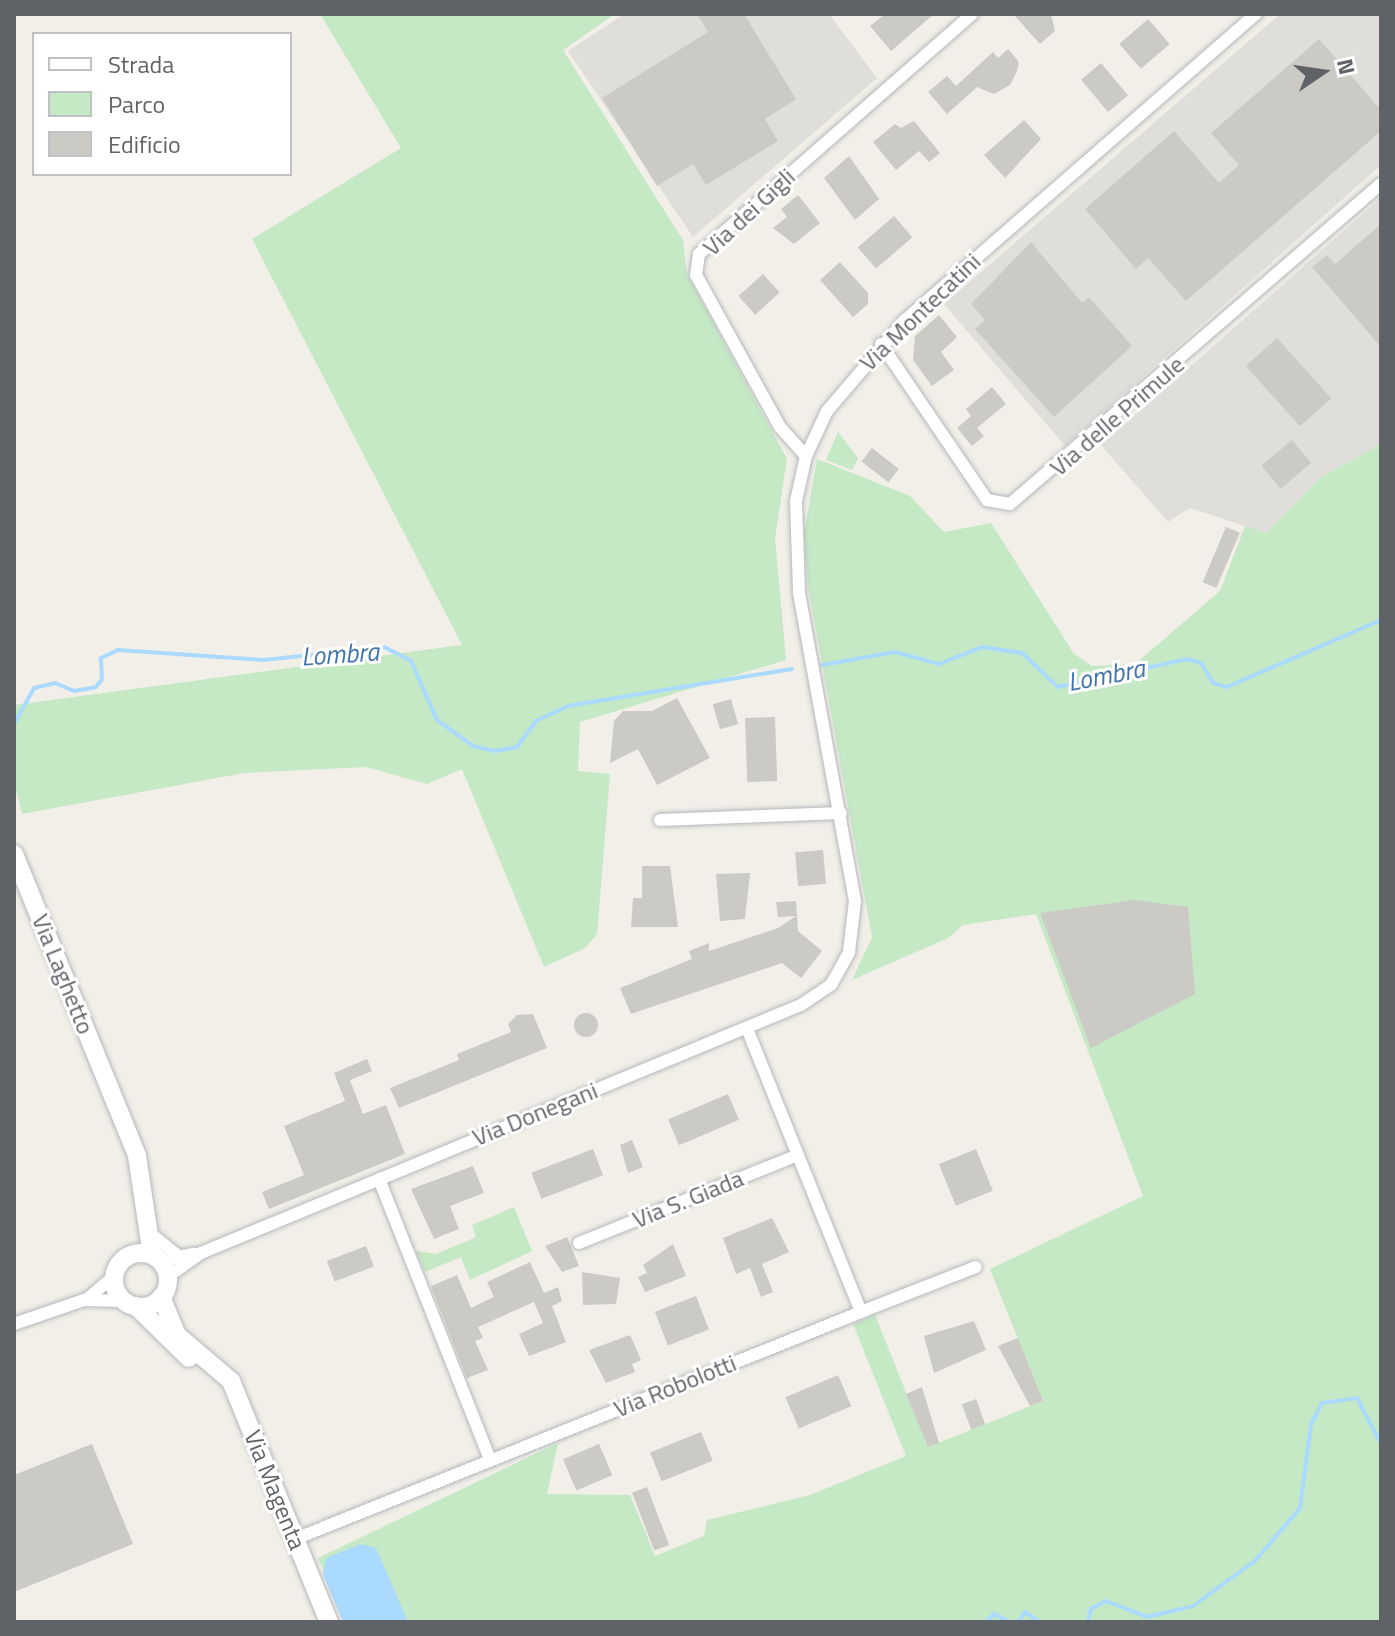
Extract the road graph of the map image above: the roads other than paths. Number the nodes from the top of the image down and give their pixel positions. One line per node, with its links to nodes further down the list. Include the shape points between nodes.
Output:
1 (972, 14): 5 (street, Via dei Gigli, via 699,254 696,275 780,427)
2 (1256, 14): 4 (street, Via Montecatini)
3 (1381, 184): 4 (street, Via delle Primule, via 1010,504 987,500)
4 (881, 344): 5 (street, Via Montecatini, via 827,411)
5 (806, 456): 6 (street, Via Montecatini, via 796,501 799,592)
6 (841, 813): 7 (street); 9 (street, Via Montecatini, via 855,901)
7 (660, 820)
8 (14, 854): 13 (street, Via Laghetto, via 137,1156)
9 (849, 952): 10 (street, Via Donegani, via 831,985)
10 (747, 1028): 11 (street); 12 (street, Via Donegani)
11 (798, 1155): 15 (street, Via S. Giada); 24 (street)
12 (379, 1179): 16 (street, Via Donegani); 27 (street)
13 (149, 1210): 14 (street); 17 (street)
14 (151, 1234): 18 (street); 18 (street)
15 (579, 1243)
16 (201, 1253): 18 (street, Via Donegani); 18 (street, Via Donegani)
17 (131, 1255): 18 (street); 20 (street)
18 (164, 1262): 21 (street)
19 (976, 1267): 24 (street, Via Robolotti)
20 (114, 1276): 22 (street); 23 (street, Via Magenta)
21 (161, 1297): 23 (street); 26 (street, Via Magenta, via 177,1335)
22 (84, 1300): 23 (street); 25 (street)
23 (130, 1304): 26 (street, Via Magenta, via 180,1355)
24 (861, 1312): 27 (street, Via Robolotti)
25 (14, 1324)
26 (211, 1365): 28 (street, Via Magenta, via 233,1387)
27 (490, 1460): 28 (street, Via Robolotti)
28 (295, 1539): 29 (street, Via Magenta)
29 (329, 1622)

